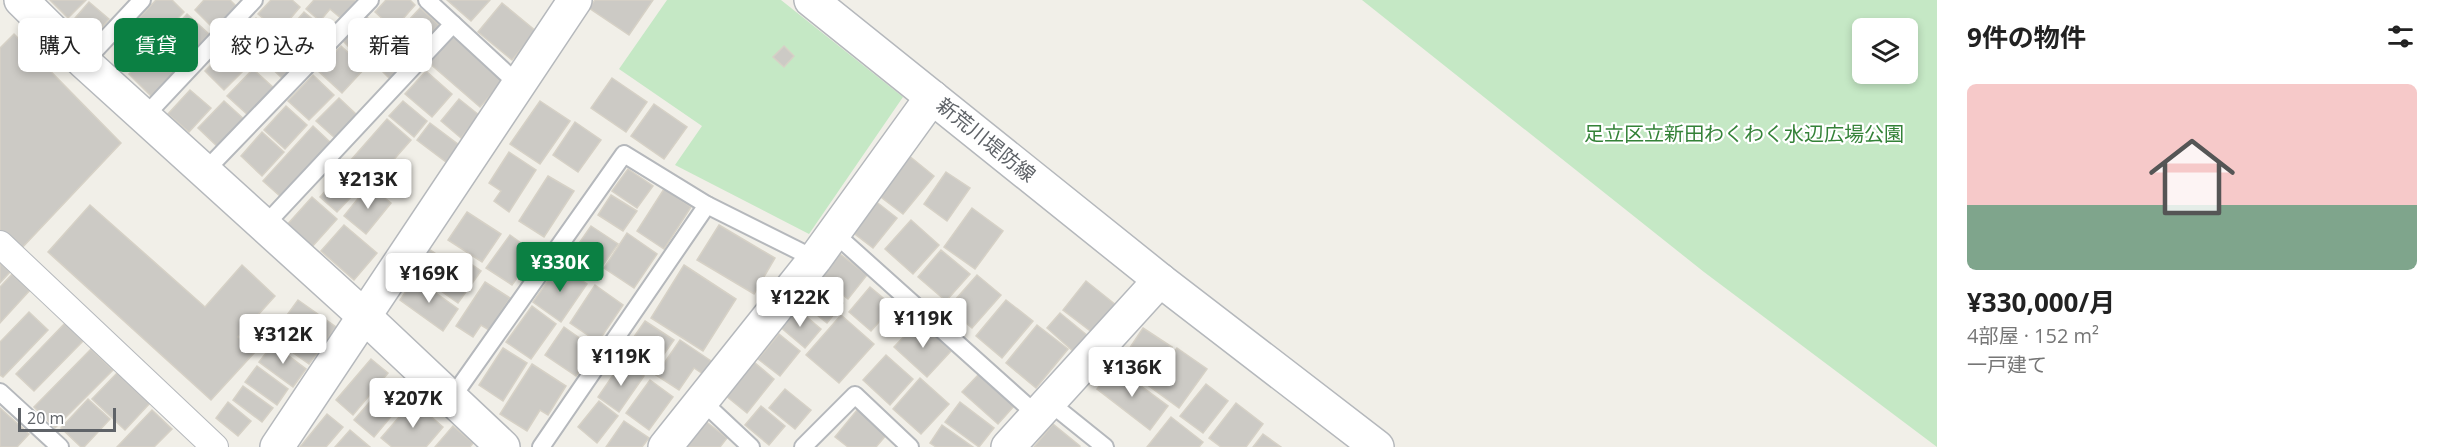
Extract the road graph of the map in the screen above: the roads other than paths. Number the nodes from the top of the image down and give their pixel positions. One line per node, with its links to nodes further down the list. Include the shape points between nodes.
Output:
1 (22, 0): 8 (street)
2 (142, 0): 10 (lane)
3 (254, 0): 14 (lane)
4 (370, 0): 15 (lane)
5 (427, 0): 9 (lane)
6 (575, 0): 12 (street)
7 (811, 0): 13 (street, 新荒川堤防線)
8 (40, 18)
9 (453, 24): 12 (lane); 17 (lane)
10 (102, 43)
11 (95, 72): 14 (street)
12 (519, 85): 22 (street)
13 (932, 97): 18 (street); 21 (street, 新荒川堤防線)
14 (145, 116): 15 (street)
15 (205, 171): 17 (street)
16 (707, 204): 20 (lane); 24 (lane, via 624,154); 31 (lane)
17 (264, 226): 22 (street)
18 (834, 233): 20 (street); 26 (lane)
19 (0, 244): 28 (street)
20 (815, 259): 25 (street)
21 (1160, 280): 26 (street); 38 (street, 新荒川堤防線)
22 (364, 316): 24 (street); 29 (street)
23 (0, 392): 27 (lane)
24 (451, 399): 30 (street)
25 (702, 401): 32 (street); 33 (lane)
26 (1043, 409): 36 (street); 37 (lane)
27 (60, 447)
28 (215, 447)
29 (278, 447)
30 (503, 447)
31 (541, 447)
32 (665, 447)
33 (751, 447)
34 (803, 447): 35 (lane, via 855,395)
35 (910, 447)
36 (1008, 447)
37 (1106, 447)
38 (1377, 447)

